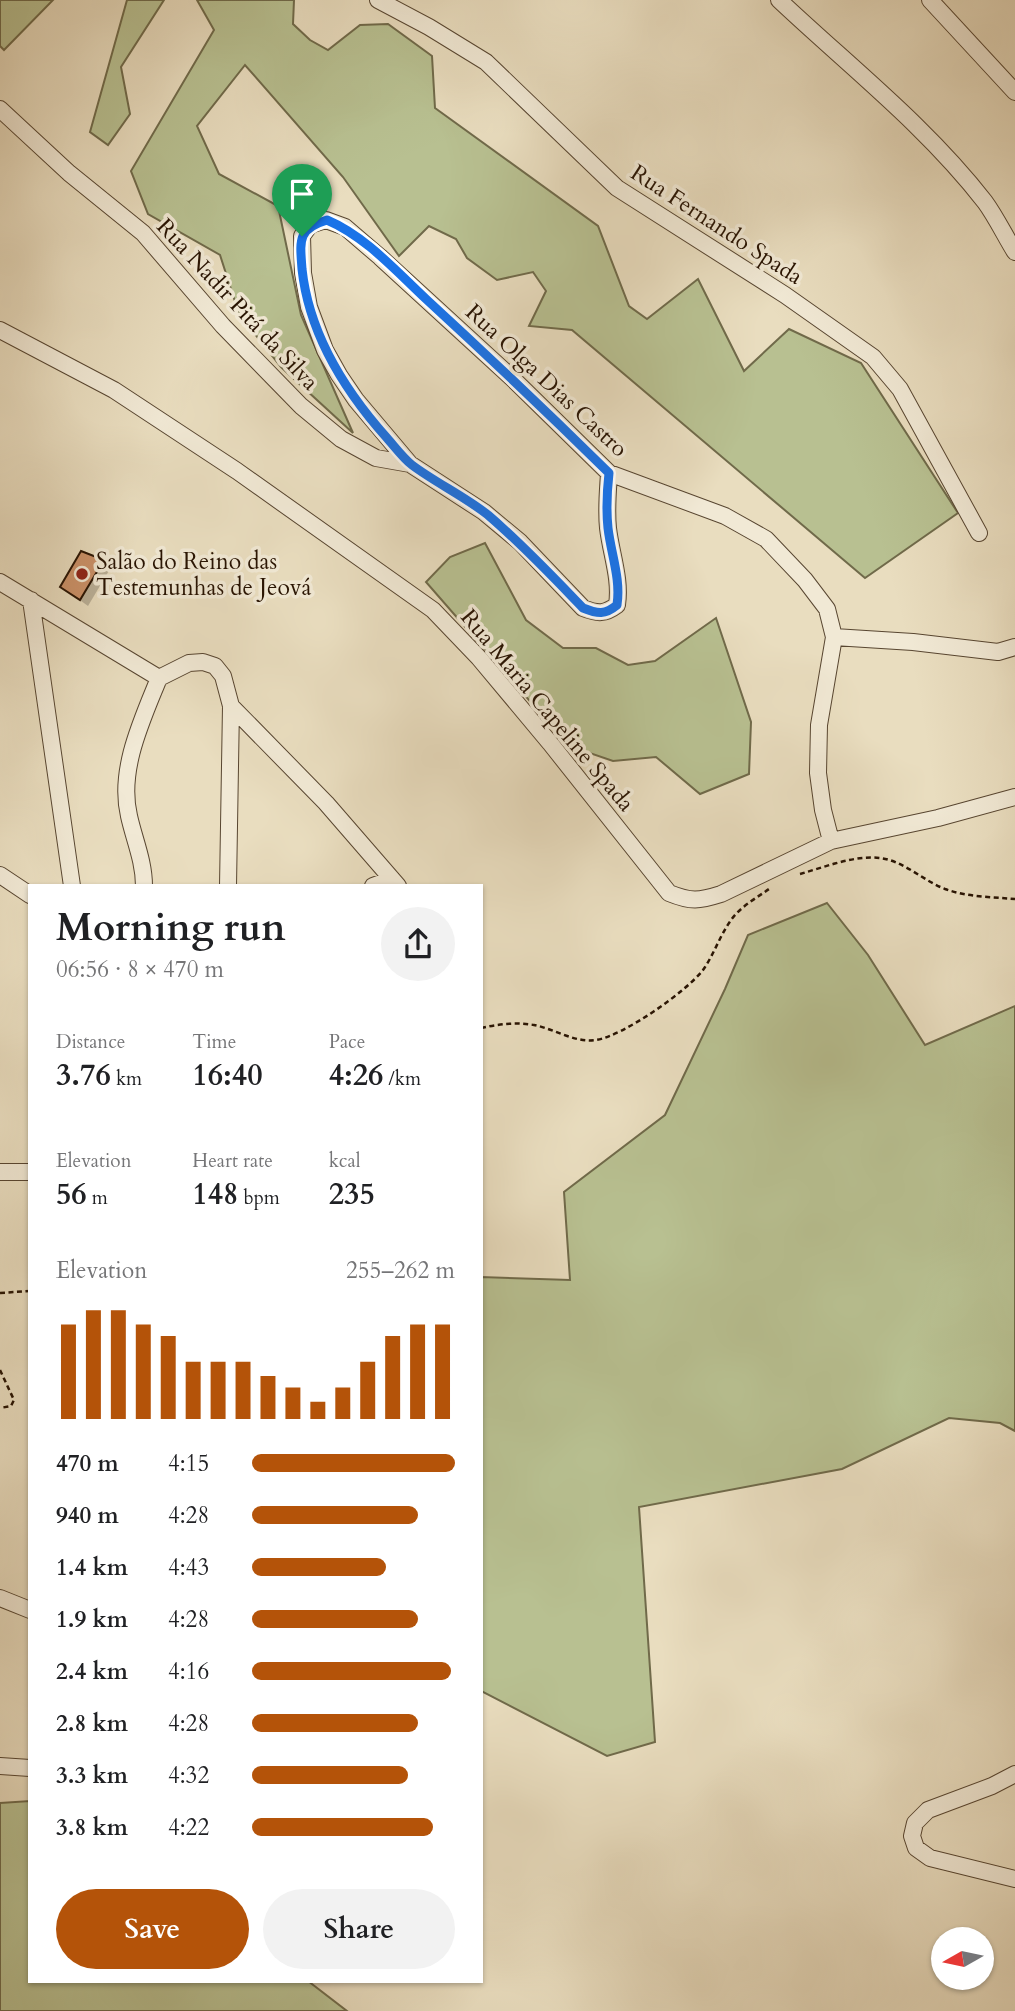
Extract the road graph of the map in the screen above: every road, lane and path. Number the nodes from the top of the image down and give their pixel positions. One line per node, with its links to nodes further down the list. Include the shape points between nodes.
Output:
1 (378, 0): 10 (street, Rua Fernando Spada, via 486,62 617,188 873,357 900,389)
2 (779, 0): 6 (street, via 932,143 987,205)
3 (930, 0): 4 (street)
4 (1015, 92)
5 (0, 109): 8 (street, Rua Nadir Pitá da Silva, via 143,233 300,406 341,439 376,458)
6 (1015, 252)
7 (0, 330): 18 (street, Rua Maria Capeline Spada, via 114,390 433,610 479,657 670,893 692,901 713,897)
8 (410, 464): 9 (street, Rua Nadir Pitá da Silva, via 484,512 520,542 583,608 596,614 617,605 620,588 608,529); 9 (street, Rua Olga Dias Castro, via 374,424 325,349 309,307 303,273 302,236 310,225 327,220 345,227)
9 (609, 473): 13 (street, Rua Olga Dias Castro, via 725,516 766,539 827,609)
10 (979, 533)
11 (0, 582): 12 (street)
12 (31, 600): 15 (street); 22 (street)
13 (834, 637): 14 (street, via 998,652); 18 (street, Rua Olga Dias Castro, via 819,724 818,773)
14 (1015, 647)
15 (159, 678): 16 (street, via 189,663 215,666 223,676); 23 (street, via 125,788)
16 (231, 706): 21 (street); 24 (street)
17 (1015, 797): 18 (street, Rua Maria Capeline Spada)
18 (831, 841)
19 (0, 875): 26 (street)
20 (796, 876): 27 (path, via 878,858 895,861 945,889)
21 (395, 882)
22 (72, 884)
23 (144, 884)
24 (228, 884)
25 (776, 885): 28 (path, via 730,920 703,970 689,985 615,1034 597,1040 535,1025)
26 (28, 894)
27 (1015, 899)
28 (483, 1028)
29 (0, 1172): 30 (street)
30 (28, 1172)
31 (28, 1291): 32 (path)
32 (0, 1293)
33 (0, 1370): 34 (path, via 14,1400 11,1406)
34 (0, 1408)
35 (0, 1598): 36 (street)
36 (28, 1608)
37 (0, 1766): 38 (street)
38 (28, 1768)
39 (1015, 1774): 40 (street, via 928,1810 915,1823 912,1836 916,1848 930,1858)
40 (1015, 1879)

